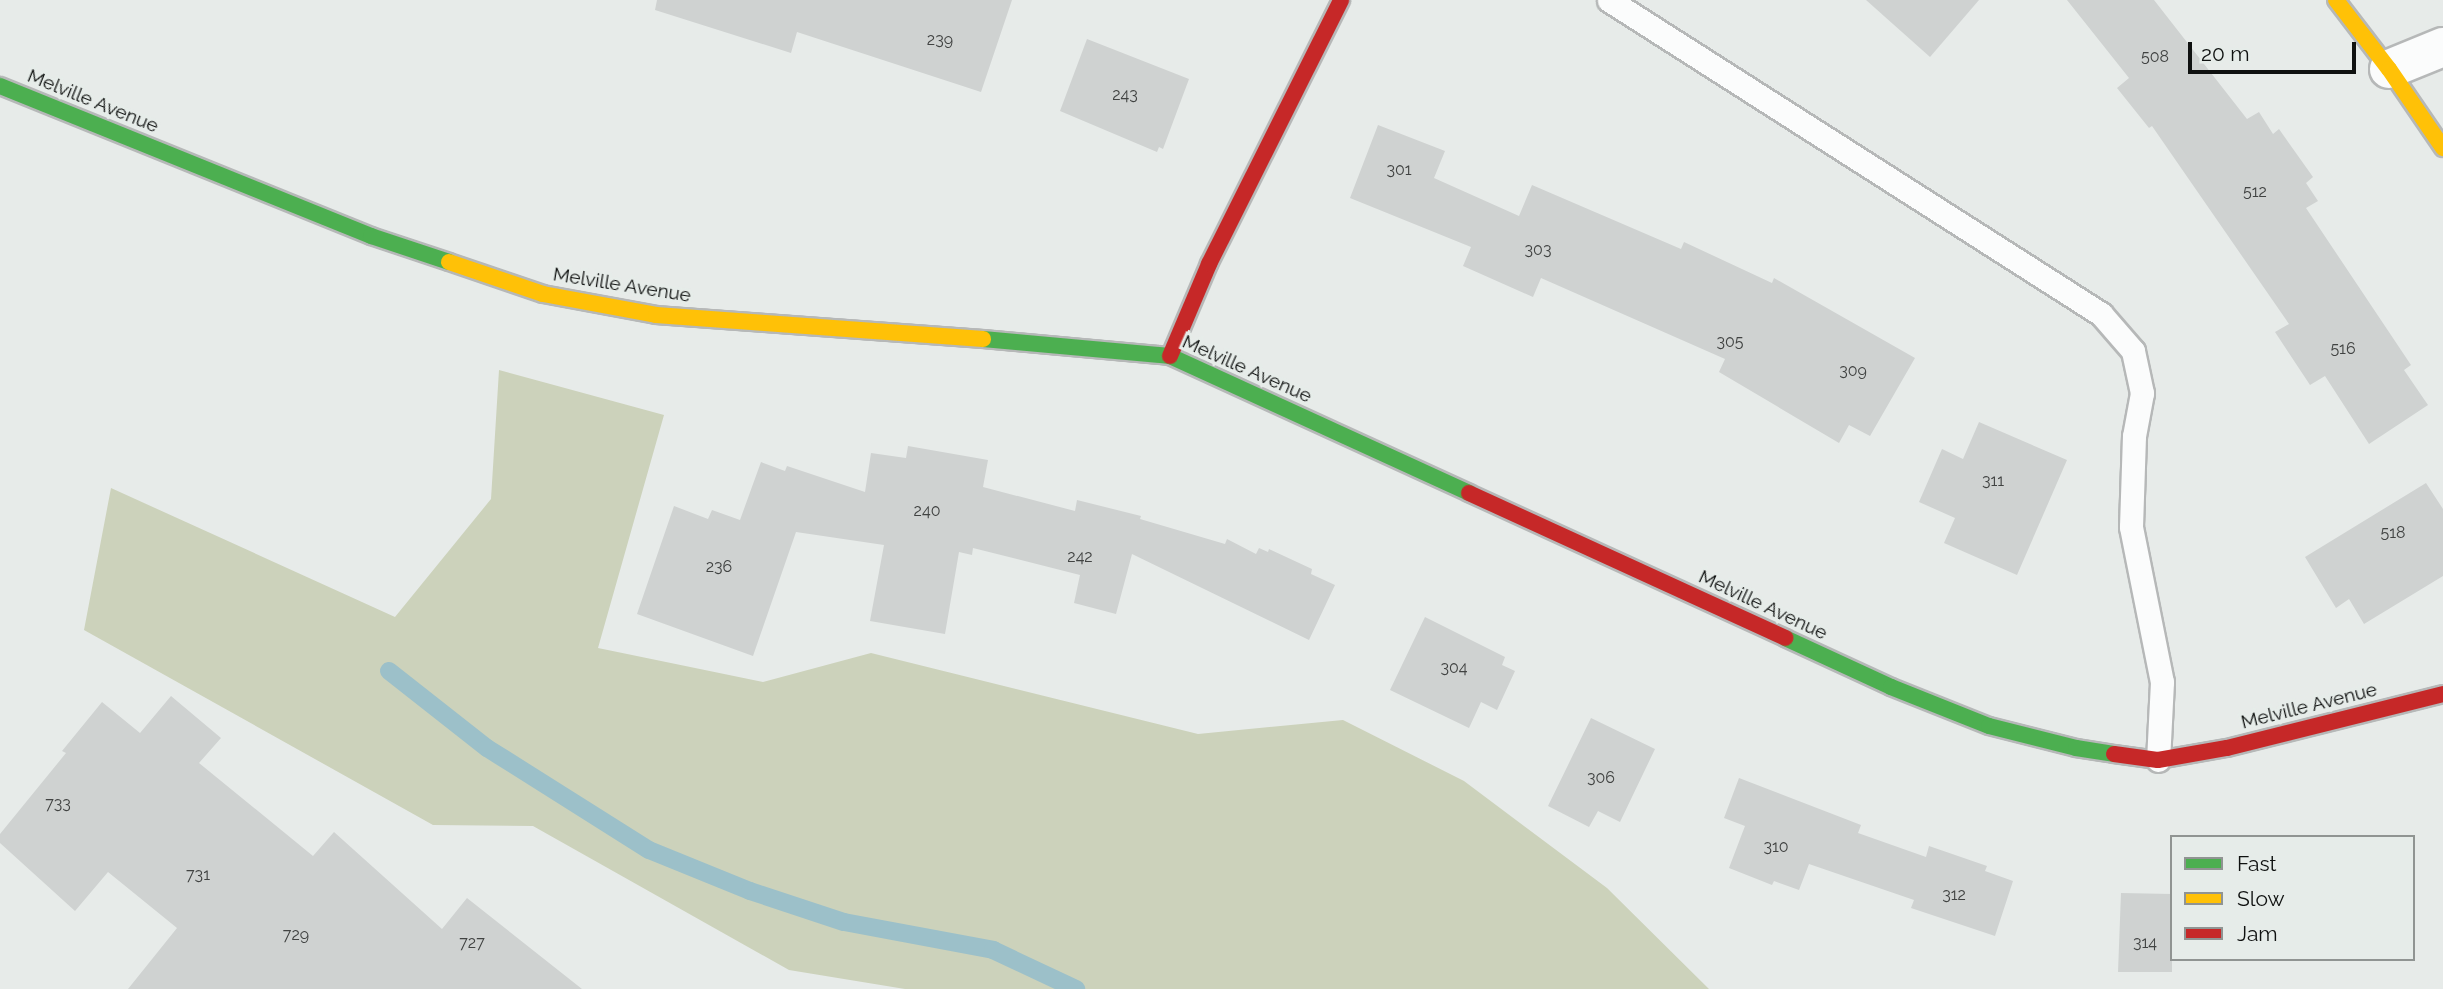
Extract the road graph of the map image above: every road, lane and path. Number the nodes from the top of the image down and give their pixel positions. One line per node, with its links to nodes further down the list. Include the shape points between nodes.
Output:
1 (1341, 0): 8 (street, via 1209,264)
2 (1609, 0): 10 (lane, via 2101,313 2133,351 2142,393 2134,436 2131,527 2162,682)
3 (2336, 0): 5 (street)
4 (2443, 47): 5 (street)
5 (2389, 69): 7 (street)
6 (0, 86): 8 (street, Melville Avenue, via 371,236 543,294 656,315)
7 (2443, 148)
8 (1170, 356): 10 (street, Melville Avenue, via 1891,687 1989,726 2076,748)
9 (2443, 694): 10 (street, Melville Avenue, via 2227,748)
10 (2158, 760)

